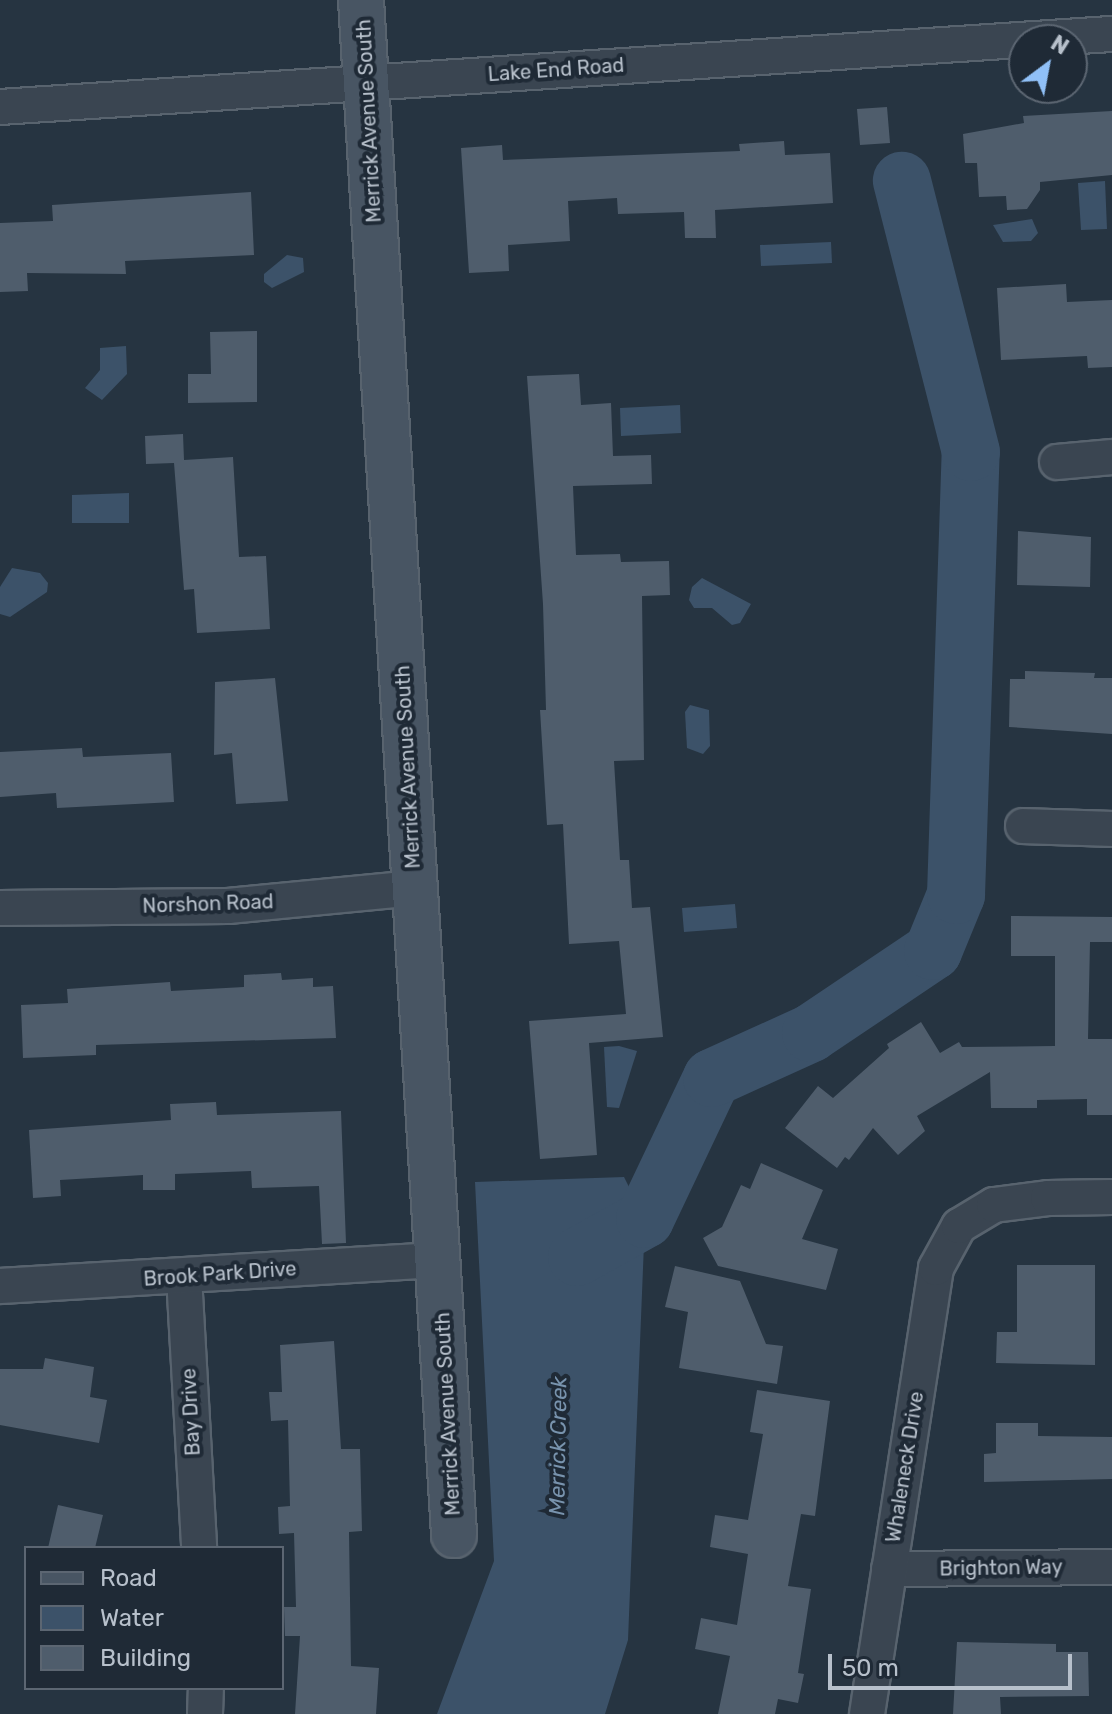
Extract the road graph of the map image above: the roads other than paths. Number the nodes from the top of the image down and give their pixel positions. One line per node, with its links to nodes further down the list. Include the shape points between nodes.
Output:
1 (361, 0): 3 (street, Merrick Avenue South)
2 (1112, 34): 3 (street, Lake End Road)
3 (366, 82): 4 (street, Lake End Road); 9 (street, Merrick Avenue South)
4 (0, 107)
5 (1112, 457): 6 (street)
6 (1057, 462)
7 (1023, 826): 8 (street)
8 (1112, 829)
9 (415, 888): 10 (street, Norshon Road, via 228,906); 12 (street, Merrick Avenue South)
10 (0, 908)
11 (1112, 1197): 18 (street, Whaleneck Drive, via 994,1205 959,1226 936,1268)
12 (440, 1260): 13 (street, Brook Park Drive); 15 (street, Merrick Avenue South)
13 (184, 1276): 14 (street, Brook Park Drive); 16 (street, Bay Drive)
14 (0, 1286)
15 (454, 1535)
16 (199, 1546)
17 (1112, 1567): 18 (street, Brighton Way)
18 (889, 1569): 21 (street, Whaleneck Drive)
19 (206, 1690): 20 (street)
20 (205, 1714)
21 (867, 1714)

